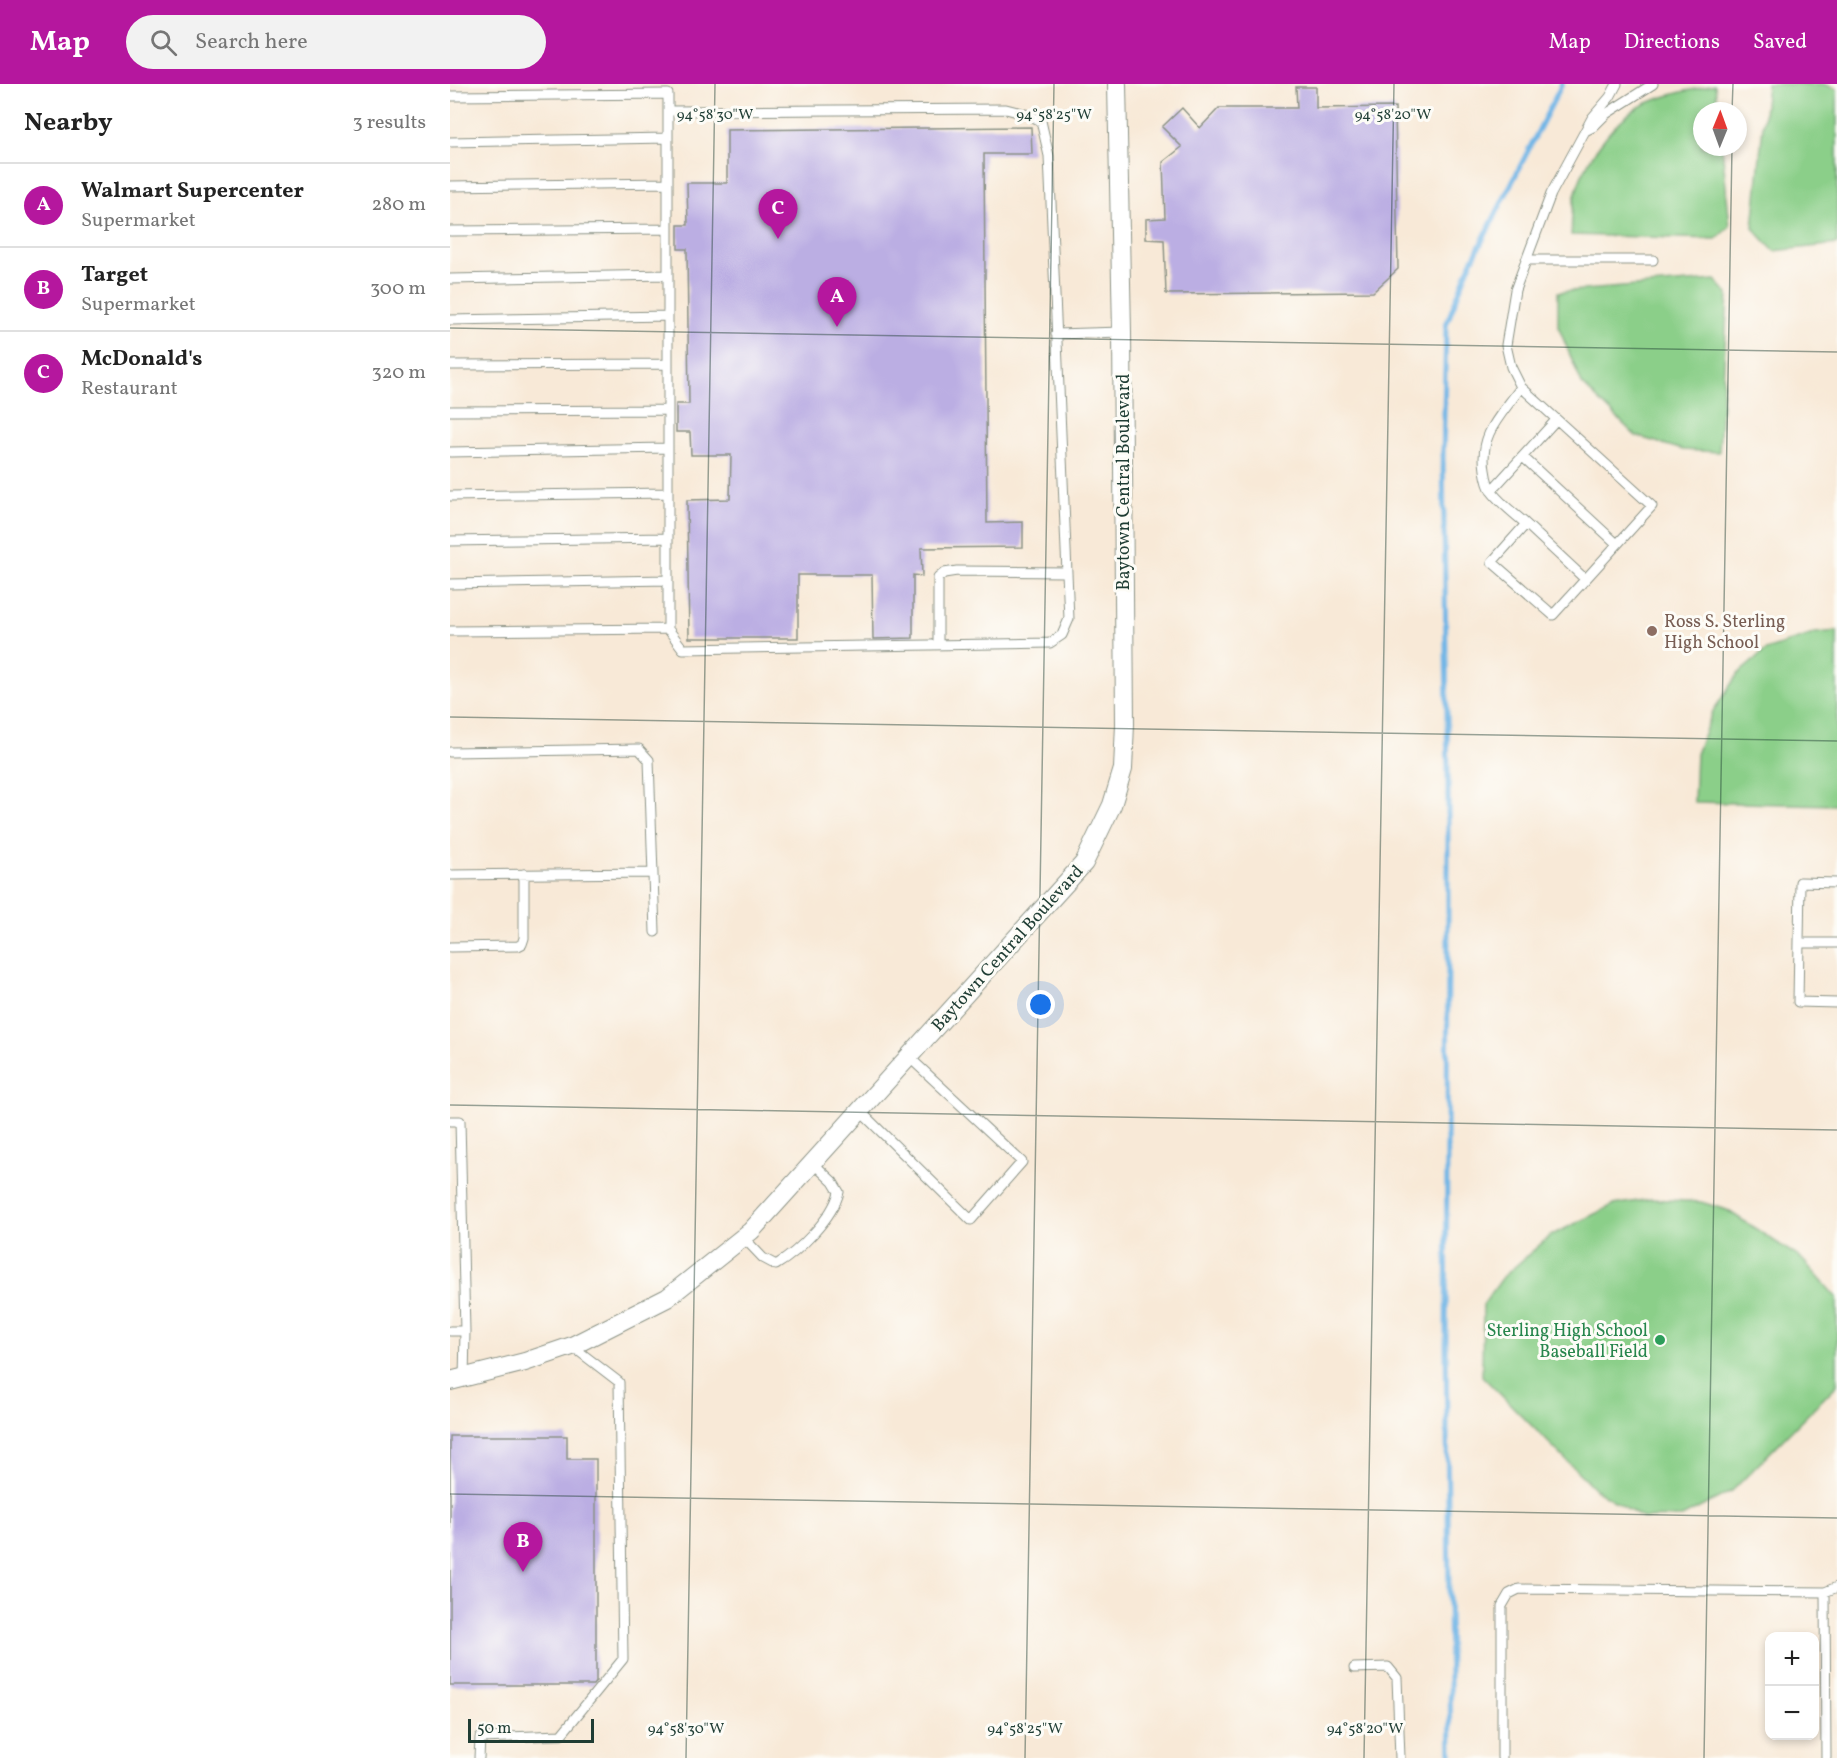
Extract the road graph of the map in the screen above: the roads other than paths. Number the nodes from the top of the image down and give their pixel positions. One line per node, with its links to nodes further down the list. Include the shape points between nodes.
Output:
1 (1117, 84): 20 (street, Baytown Central Boulevard)
2 (1617, 84): 7 (lane)
3 (1653, 84): 7 (lane)
4 (668, 89): 5 (lane); 6 (lane)
5 (450, 96)
6 (668, 111): 8 (lane); 21 (lane, via 1006,109 1041,121 1048,156)
7 (1585, 131): 14 (lane, via 1551,194)
8 (668, 138): 9 (lane); 10 (lane)
9 (450, 142)
10 (668, 183): 11 (lane); 12 (lane)
11 (450, 186)
12 (668, 228): 13 (lane); 16 (lane)
13 (450, 231)
14 (1526, 260): 15 (lane); 24 (lane, via 1515,290 1506,345)
15 (1653, 260)
16 (668, 275): 17 (lane); 18 (lane)
17 (450, 279)
18 (668, 316): 19 (lane); 22 (lane)
19 (450, 320)
20 (1122, 332): 21 (lane); 55 (street, Baytown Central Boulevard, via 1123,769 1084,863)
21 (1056, 334): 38 (lane)
22 (668, 364): 23 (lane); 26 (lane)
23 (450, 365)
24 (1521, 387): 27 (lane); 31 (lane, via 1484,442 1485,476)
25 (450, 411): 26 (lane)
26 (668, 411): 28 (lane)
27 (1556, 420): 30 (lane); 37 (lane, via 1652,506)
28 (668, 448): 29 (lane); 32 (lane)
29 (450, 452)
30 (1523, 457): 31 (lane); 37 (lane)
31 (1491, 491): 34 (lane)
32 (668, 492): 33 (lane); 35 (lane)
33 (450, 496)
34 (1526, 524): 39 (lane); 39 (lane, via 1492,562 1553,615)
35 (668, 538): 36 (lane); 40 (lane)
36 (450, 541)
37 (1617, 543): 39 (lane)
38 (1067, 572): 44 (lane, via 1069,619 1062,635 1050,643); 44 (lane, via 944,573 938,578)
39 (1585, 579)
40 (668, 580): 41 (lane); 42 (lane)
41 (450, 584)
42 (668, 628): 43 (lane); 44 (lane, via 683,649)
43 (450, 631)
44 (938, 645)
45 (450, 752): 46 (lane, via 639,749 649,760)
46 (653, 873): 47 (lane); 50 (lane)
47 (524, 874): 48 (lane); 53 (lane, via 522,944)
48 (450, 875)
49 (1837, 883): 51 (lane, via 1800,882)
50 (655, 932)
51 (1799, 943): 52 (lane); 54 (lane, via 1798,1002)
52 (1837, 943)
53 (450, 947)
54 (1837, 1003)
55 (909, 1057): 56 (street, Baytown Central Boulevard); 56 (lane, via 1022,1162 971,1220)
56 (860, 1111): 58 (street, Baytown Central Boulevard)
57 (450, 1121): 61 (lane, via 459,1121)
58 (813, 1163): 59 (street, Baytown Central Boulevard); 59 (lane, via 840,1192 829,1216 776,1264 763,1258)
59 (743, 1237): 62 (street, Baytown Central Boulevard, via 667,1298)
60 (450, 1331): 61 (lane)
61 (465, 1331): 63 (lane)
62 (572, 1346): 63 (street, Baytown Central Boulevard); 67 (lane, via 619,1382 623,1659 561,1735 480,1738)
63 (457, 1380)
64 (1837, 1587): 65 (lane)
65 (1825, 1592): 69 (lane, via 1519,1589 1509,1594 1502,1606); 70 (lane)
66 (1354, 1668): 68 (lane, via 1388,1667 1397,1678)
67 (479, 1758)
68 (1400, 1758)
69 (1502, 1758)
70 (1826, 1758)

